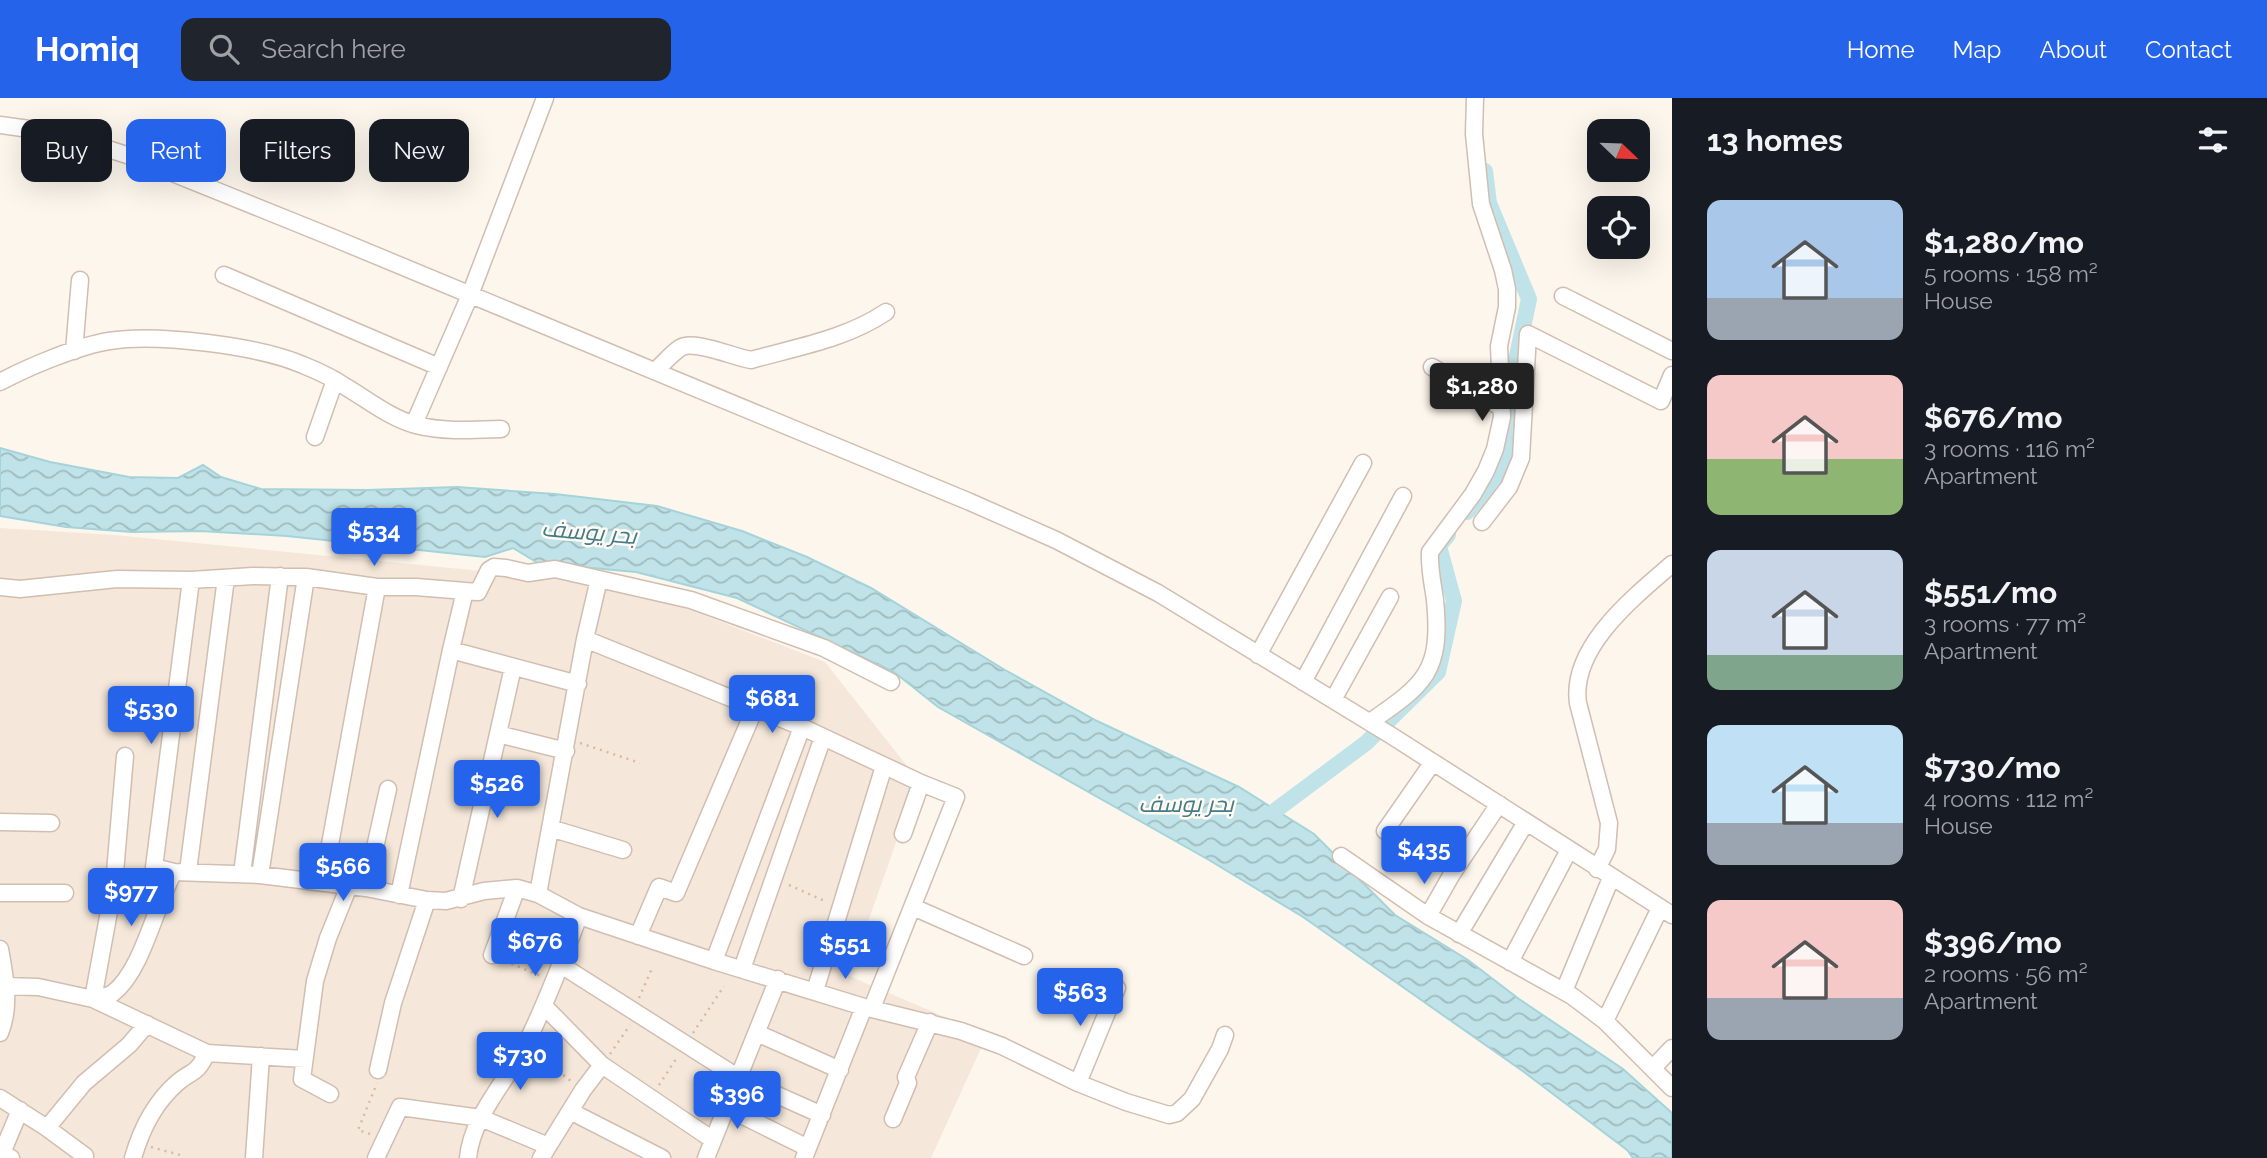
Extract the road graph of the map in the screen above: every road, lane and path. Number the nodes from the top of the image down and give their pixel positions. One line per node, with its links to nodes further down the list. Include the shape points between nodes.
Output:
1 (545, 98): 6 (street)
2 (1475, 98): 17 (street, via 1481,204 1507,289 1499,346)
3 (0, 125): 6 (street, via 96,144)
4 (224, 275): 11 (street)
5 (80, 280): 9 (street)
6 (470, 295): 11 (street); 13 (street)
7 (1563, 296): 10 (street)
8 (886, 312): 13 (street, via 843,335 751,359 691,344 681,347)
9 (74, 351): 15 (street, via 110,341 212,344 271,355); 16 (street)
10 (1672, 351)
11 (439, 367): 18 (street)
12 (1432, 367): 17 (street)
13 (655, 371): 36 (street, via 1056,540 1158,593)
14 (1672, 375): 23 (street, via 1661,401 1528,334 1521,458 1509,487)
15 (335, 380): 18 (street); 20 (street)
16 (0, 382)
17 (1502, 408): 43 (street, via 1486,471 1430,552 1436,627 1428,674)
18 (414, 424): 19 (street)
19 (500, 429)
20 (315, 437)
21 (1363, 463): 36 (street)
22 (1403, 496): 39 (street)
23 (1482, 522)
24 (1672, 564): 65 (street, via 1611,621 1580,669 1578,703 1609,823)
25 (280, 576): 26 (street); 27 (street); 66 (street)
26 (306, 577): 30 (street); 68 (street)
27 (226, 578): 29 (street); 64 (street)
28 (599, 579): 32 (street, via 555,569 528,573 494,567 485,574 478,592); 34 (street); 38 (street, via 716,608 824,648)
29 (191, 580): 31 (street, via 117,579); 64 (street, via 154,867)
30 (377, 587): 32 (street); 70 (street)
31 (0, 589)
32 (465, 591): 35 (street)
33 (1390, 597): 41 (street)
34 (586, 639): 40 (street); 42 (street)
35 (451, 650): 37 (street); 77 (street)
36 (1258, 655): 39 (street)
37 (513, 667): 40 (street); 45 (street)
38 (891, 682)
39 (1303, 682): 41 (street)
40 (578, 684): 47 (street)
41 (1333, 700): 43 (street)
42 (755, 708): 44 (street); 86 (street, via 676,893 659,887)
43 (1372, 724): 49 (street)
44 (802, 727): 46 (street); 90 (street)
45 (498, 734): 47 (street); 78 (street)
46 (823, 737): 51 (street); 69 (street)
47 (567, 745): 50 (path); 58 (street)
48 (125, 756): 102 (street, via 114,884)
49 (1433, 762): 54 (street); 59 (street)
50 (640, 763)
51 (884, 766): 52 (street); 81 (street)
52 (921, 783): 60 (street); 80 (street, via 956,797)
53 (388, 789): 72 (street)
54 (1499, 804): 56 (street); 67 (street)
55 (0, 822): 57 (street)
56 (1526, 822): 62 (street); 85 (street)
57 (51, 823)
58 (550, 828): 61 (street); 76 (street)
59 (1385, 831): 67 (path)
60 (903, 834)
61 (623, 850)
62 (1569, 850): 65 (street); 91 (street)
63 (1341, 856): 84 (street)
64 (181, 871): 66 (street); 102 (street, via 125,979 115,992)
65 (1604, 873): 82 (street); 101 (street)
66 (242, 874): 68 (street)
67 (1452, 874): 84 (street)
68 (260, 875): 70 (street)
69 (773, 878): 81 (path); 94 (street)
70 (323, 883): 71 (street)
71 (349, 886): 72 (street); 117 (street, via 315,981)
72 (366, 888): 77 (street)
73 (517, 888): 76 (street); 78 (street); 88 (street)
74 (0, 893): 75 (street)
75 (65, 893)
76 (537, 894): 83 (street)
77 (400, 895): 79 (street)
78 (461, 899): 79 (street)
79 (427, 900): 120 (street, via 393,1003)
80 (913, 907): 89 (street); 104 (street)
81 (840, 908): 100 (street)
82 (1666, 912): 106 (street)
83 (579, 916): 86 (street); 92 (street)
84 (1428, 916): 85 (street)
85 (1458, 934): 91 (street)
86 (638, 936): 90 (street)
87 (0, 950): 97 (street)
88 (492, 956): 96 (path)
89 (1024, 956)
90 (714, 961): 94 (street)
91 (1510, 962): 101 (street)
92 (561, 965): 96 (street); 105 (street)
93 (653, 966): 105 (path)
94 (742, 969): 95 (street)
95 (778, 979): 100 (street); 110 (street)
96 (554, 982): 103 (street)
97 (5, 986): 102 (street, via 38,987); 109 (street, via 6,1012)
98 (724, 986): 113 (path)
99 (1117, 988): 123 (street)
100 (815, 991): 104 (street)
101 (1564, 991): 106 (street)
102 (93, 999): 108 (street)
103 (544, 1006): 112 (street); 118 (street)
104 (868, 1007): 107 (street); 121 (street)
105 (636, 1012): 113 (street); 118 (path)
106 (1605, 1021): 119 (street)
107 (930, 1022): 123 (street, via 1002,1046); 134 (street)
108 (147, 1024): 115 (street); 135 (street, via 83,1083)
109 (0, 1033)
110 (757, 1033): 121 (street); 122 (street)
111 (1225, 1035): 123 (street, via 1201,1085 1177,1113 1158,1112)
112 (526, 1045): 125 (path); 133 (street)
113 (686, 1045): 122 (street); 128 (path)
114 (1672, 1048): 119 (street)
115 (207, 1053): 116 (street); 138 (street, via 199,1069 178,1081 153,1112)
116 (261, 1056): 117 (street); 144 (street)
117 (304, 1059): 126 (street, via 302,1079)
118 (602, 1065): 125 (street); 128 (street)
119 (1653, 1068): 124 (street)
120 (378, 1070): 136 (path, via 358,1130)
121 (840, 1070): 132 (street)
122 (739, 1078): 129 (street); 132 (street)
123 (1078, 1083)
124 (1672, 1088)
125 (583, 1090): 131 (street)
126 (330, 1094)
127 (0, 1098): 130 (street)
128 (649, 1099): 137 (street)
129 (727, 1108): 137 (street); 140 (street)
130 (20, 1110): 135 (street); 143 (street, via 2,1153)
131 (570, 1111): 139 (street); 147 (street)
132 (822, 1115): 140 (street)
133 (481, 1118): 136 (street, via 400,1107); 139 (street); 146 (street)
134 (893, 1119)
135 (47, 1128): 141 (street)
136 (384, 1138): 145 (street)
137 (713, 1140): 148 (street)
138 (135, 1150): 142 (path)
139 (545, 1152)
140 (806, 1153)
141 (85, 1156)
142 (184, 1156)
143 (11, 1158)
144 (254, 1158)
145 (376, 1158)
146 (468, 1158)
147 (662, 1158)
148 (706, 1158)

